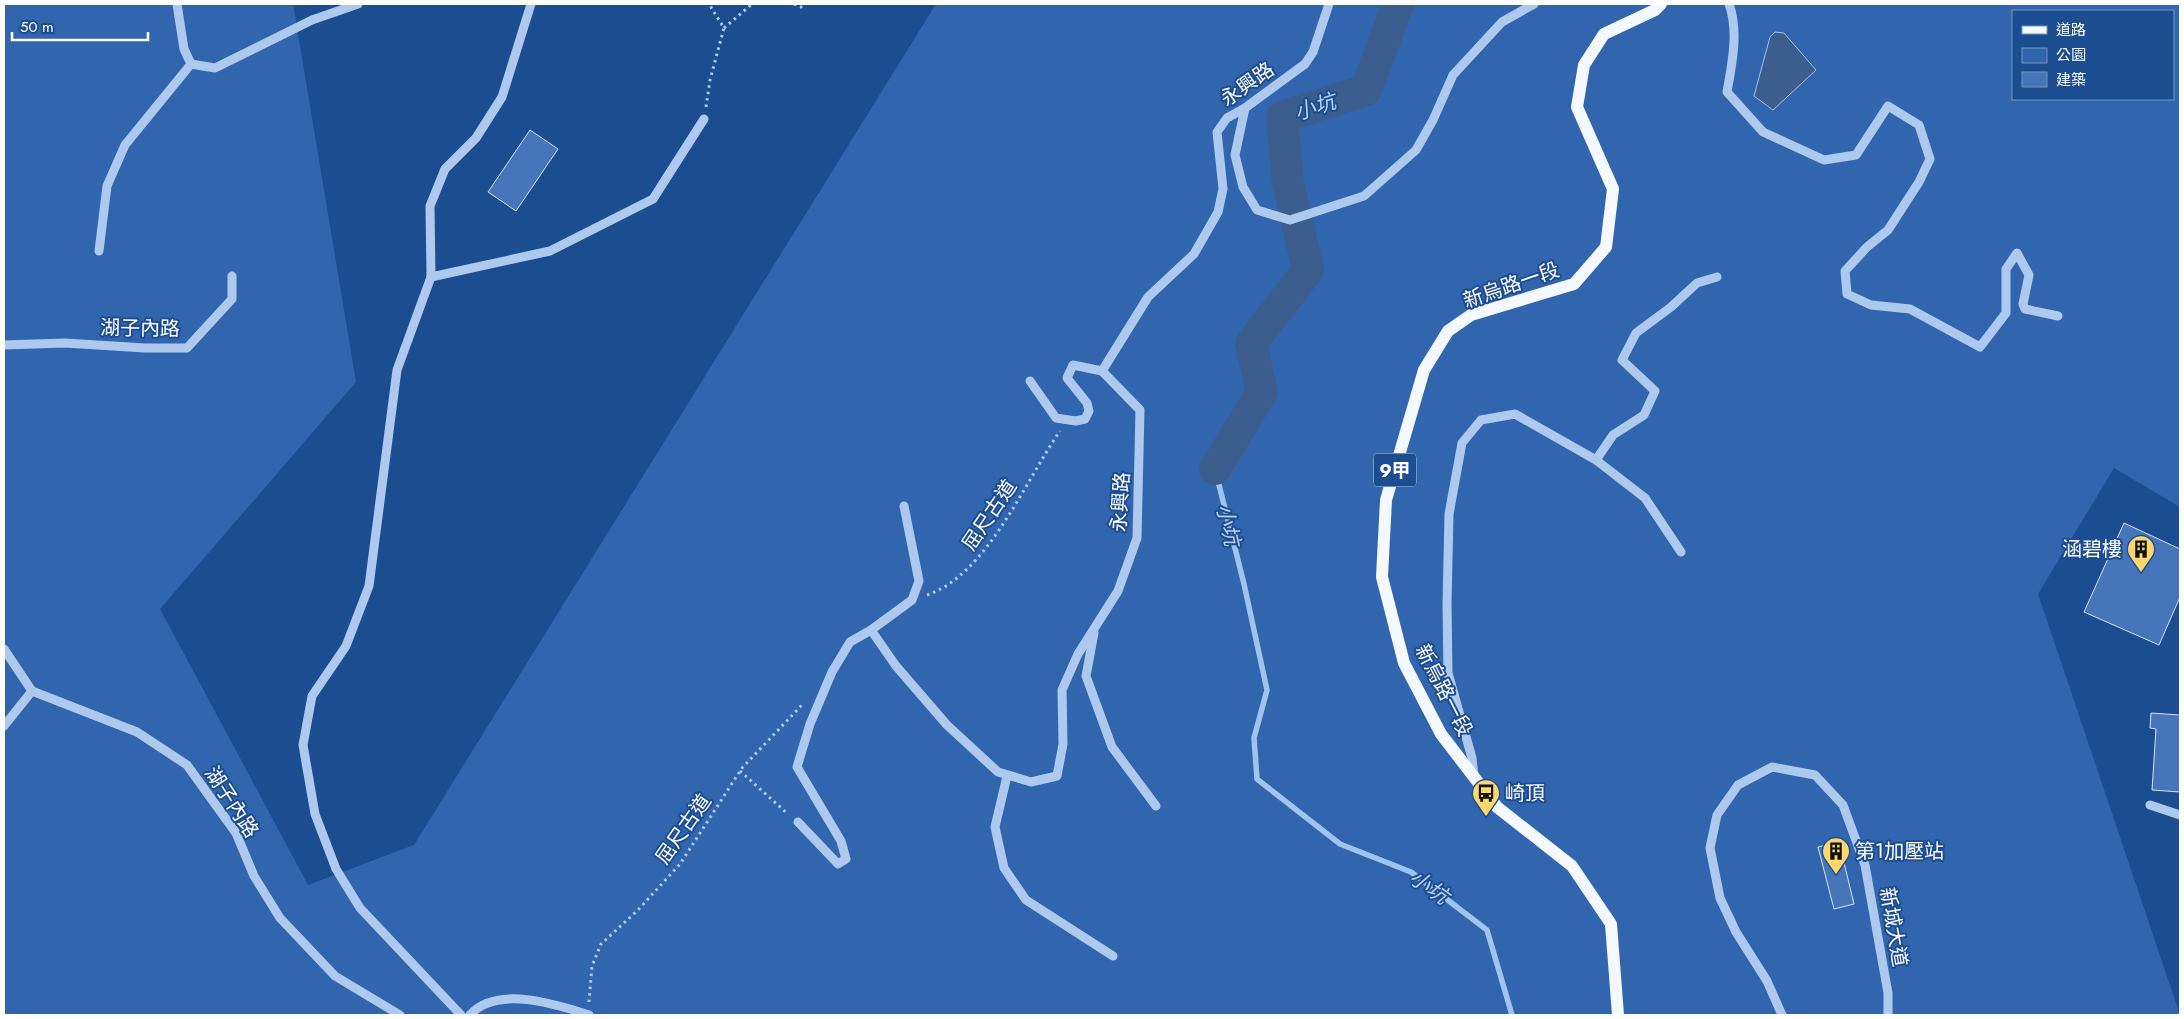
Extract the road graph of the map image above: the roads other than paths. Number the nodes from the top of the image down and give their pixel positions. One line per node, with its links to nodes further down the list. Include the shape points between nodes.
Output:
1 (174, 4): 8 (street, via 184,49)
2 (358, 4): 8 (street, via 312,20 215,68)
3 (531, 4): 14 (street, via 502,97 476,138 445,169 430,206)
4 (1329, 4): 9 (street, 永興路, via 1313,52 1305,64)
5 (1534, 4): 9 (street, via 1502,22 1453,75 1434,120 1416,150 1364,196 1290,220 1257,210 1243,187 1235,155)
6 (1661, 4): 28 (main road, 新烏路一段 / 9甲, via 1655,10 1604,34 1584,65 1578,107 1613,190 1606,247 1574,284 1471,315 1448,331 1424,370 1386,500 1382,577 1404,663 1441,734)
7 (1729, 4): 15 (street, via 1734,18 1727,92 1763,132 1824,160 1856,155 1888,106 1919,125 1930,159 1888,230 1866,247 1845,272 1847,294 1871,305 1910,309 1980,347 2006,313 2006,268 2017,253 2029,275 2023,304 2026,310)
8 (191, 64): 11 (street, via 125,145 107,186)
9 (1245, 108): 17 (street, 永興路, via 1226,118 1218,132 1223,189 1218,212 1194,254 1148,297)
10 (704, 119): 14 (street, via 653,199 550,251)
11 (98, 251)
12 (232, 276): 16 (street, 湖子內路, via 232,299 187,348 65,343)
13 (1717, 276): 19 (street, via 1697,283 1636,332 1622,360 1655,391 1644,415 1613,435)
14 (432, 277): 36 (street, via 397,370 368,586 346,646 312,696 303,745 315,814 336,869 360,908)
15 (2058, 316)
16 (4, 345)
17 (1102, 371): 18 (street, via 1073,365 1067,378 1087,403 1089,411 1085,419 1056,418); 23 (street, 永興路, via 1140,410 1141,455 1137,538 1118,591)
18 (1030, 381)
19 (1596, 460): 21 (street, via 1645,498); 28 (street, via 1515,414 1481,420 1462,443 1449,514 1448,673 1472,758)
20 (904, 506): 22 (street, via 920,581 912,600)
21 (1681, 552)
22 (872, 630): 27 (street, 永興路, via 896,666 947,725 998,772); 32 (street, via 850,642 832,672 810,724 797,767 841,841 846,860 838,864)
23 (1095, 631): 27 (street, 永興路, via 1078,654 1062,690 1063,744 1057,776 1031,782); 30 (street, via 1086,676 1112,747)
24 (4, 649): 25 (street)
25 (32, 691): 26 (street); 35 (street, 湖子內路, via 137,732 187,764 236,833 254,876 280,918 335,976)
26 (4, 726)
27 (1007, 776): 33 (street, via 995,827 1004,868 1026,900)
28 (1474, 777): 38 (main road, 新烏路一段 / 9甲, via 1497,807 1572,866 1611,924)
29 (2150, 805): 31 (street)
30 (1156, 806)
31 (2180, 815)
32 (798, 822)
33 (1112, 956)
34 (589, 1011): 37 (street, via 552,1002 494,999)
35 (400, 1015)
36 (461, 1015)
37 (470, 1015)
38 (1618, 1015)
39 (1782, 1015): 40 (street, 新城大道, via 1767,981 1736,932 1720,898 1710,848 1717,815 1738,785 1772,768 1815,775 1843,805 1865,865 1888,992)
40 (1888, 1015)

